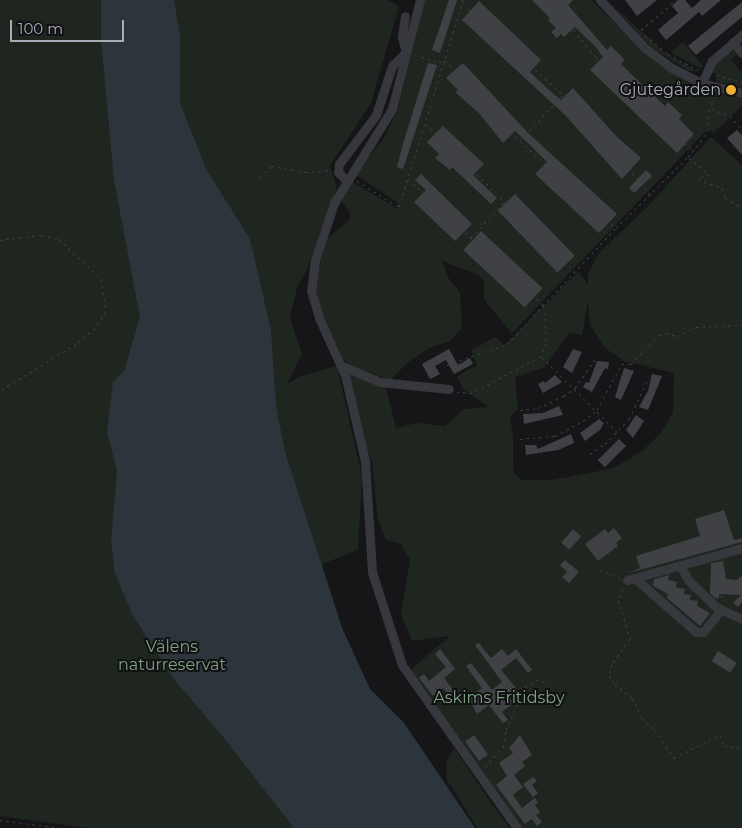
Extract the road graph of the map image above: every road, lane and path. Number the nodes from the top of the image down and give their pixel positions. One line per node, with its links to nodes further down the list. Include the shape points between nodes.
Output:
1 (463, 0): 6 (path)
2 (548, 0): 26 (path, via 596,57)
3 (601, 0): 18 (street, via 656,57)
4 (676, 0): 9 (path)
5 (417, 1): 12 (street)
6 (462, 3): 14 (path); 21 (path)
7 (405, 16): 12 (street, via 402,32)
8 (634, 24): 9 (path)
9 (640, 31): 15 (path, via 668,54)
10 (742, 35): 11 (street)
11 (733, 42): 13 (street); 15 (street, via 712,61)
12 (406, 52): 14 (path, via 440,62); 28 (street, via 392,66 376,115); 30 (street, via 388,119)
13 (742, 53)
14 (445, 60): 23 (path); 25 (path)
15 (705, 73): 16 (path); 18 (street)
16 (715, 75): 17 (path); 19 (path)
17 (742, 82)
18 (702, 83): 19 (street)
19 (713, 86): 20 (street); 22 (path)
20 (742, 93)
21 (563, 95): 25 (path); 32 (path)
22 (712, 109): 24 (path, via 730,116); 26 (path, via 708,113 710,127)
23 (425, 123): 31 (path); 33 (path)
24 (742, 129)
25 (520, 141): 35 (path)
26 (692, 151): 27 (path)
27 (688, 157): 32 (path); 34 (path, via 709,174 698,179 722,188 725,198)
28 (338, 168): 29 (path, via 306,172 272,166); 30 (street)
29 (260, 177)
30 (347, 178): 31 (path, via 399,207); 44 (street, via 326,225 311,285 319,318)
31 (408, 178): 36 (path)
32 (652, 195): 35 (path)
33 (505, 200): 36 (path); 38 (path)
34 (742, 208)
35 (616, 228): 38 (path)
36 (471, 238): 39 (path)
37 (0, 240): 48 (path, via 42,235 59,239 101,279 106,312 95,328 76,344)
38 (574, 272): 39 (path)
39 (543, 305): 41 (path, via 547,329 545,350); 43 (path, via 508,344)
40 (742, 325): 50 (path, via 696,327 677,336 659,335 648,342 631,364 622,364)
41 (541, 356): 46 (path); 47 (path, via 472,392)
42 (597, 357): 46 (path)
43 (447, 365)
44 (342, 366): 47 (street, via 380,382); 64 (street, via 365,461 372,572 396,648 410,679)
45 (649, 376): 51 (path, via 639,401)
46 (575, 388): 49 (path, via 550,404); 50 (path)
47 (449, 389)
48 (0, 391)
49 (520, 410)
50 (597, 410): 51 (path); 52 (path, via 555,436)
51 (617, 432): 53 (path)
52 (520, 439)
53 (590, 454)
54 (742, 548): 55 (street)
55 (709, 557): 56 (street); 60 (path, via 723,598)
56 (680, 566): 59 (street); 60 (street, via 689,581)
57 (600, 570): 58 (path)
58 (627, 580): 59 (street); 63 (path, via 618,600 630,639 612,664 609,675 632,698 642,718 655,730 674,758 720,735 724,746)
59 (637, 580): 60 (street, via 696,632 703,632)
60 (721, 610): 61 (street)
61 (742, 617)
62 (550, 683): 64 (path, via 536,680 525,687 506,730 504,747)
63 (742, 748)
64 (479, 775): 67 (street)
65 (0, 820): 66 (path)
66 (61, 828)
67 (517, 828)

